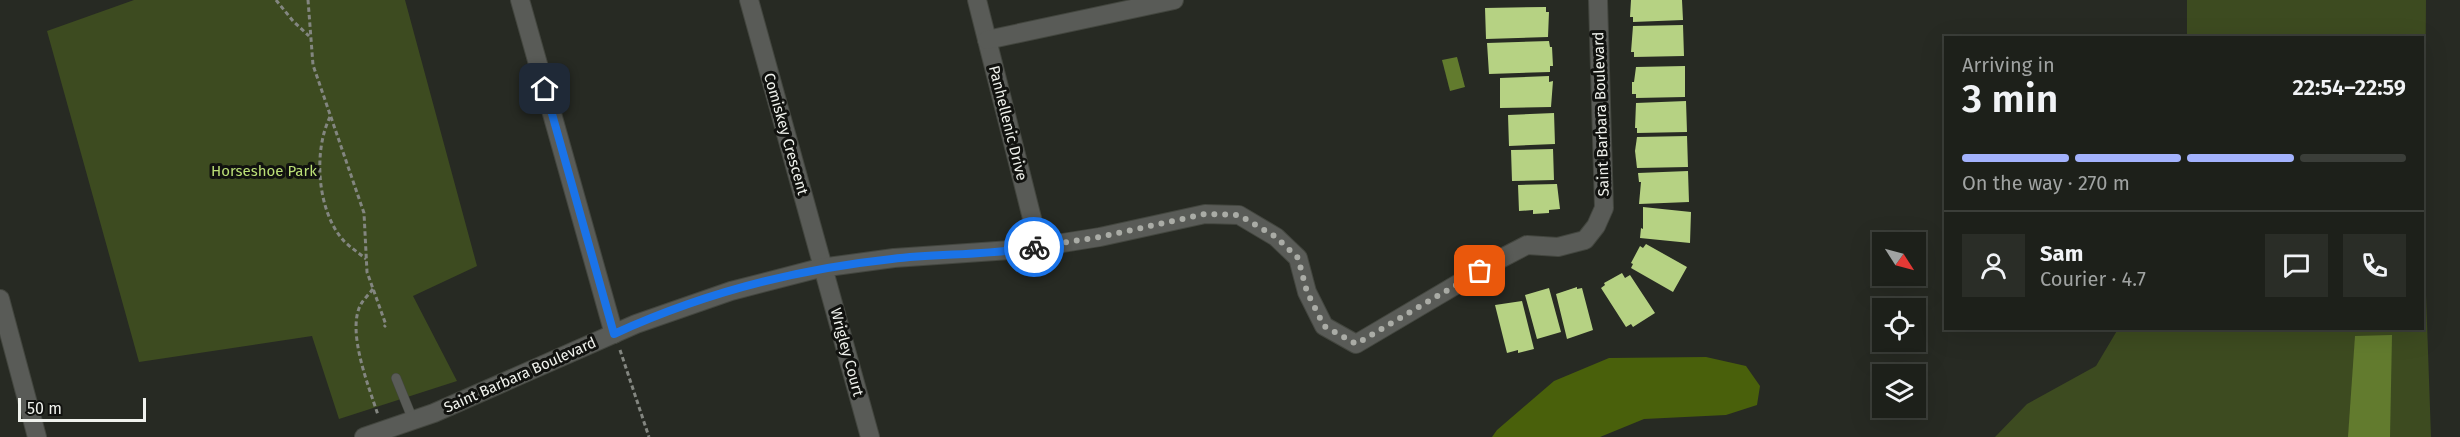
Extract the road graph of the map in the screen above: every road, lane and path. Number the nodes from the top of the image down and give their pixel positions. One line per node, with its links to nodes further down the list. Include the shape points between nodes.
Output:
1 (276, 0): 8 (path)
2 (308, 0): 8 (path)
3 (520, 0): 17 (street)
4 (749, 0): 13 (street, Comiskey Crescent)
5 (977, 0): 9 (street, Panhellenic Drive)
6 (1174, 0): 9 (street)
7 (1598, 0): 11 (street, Saint Barbara Boulevard, via 1604,208 1596,226 1585,240 1558,247 1527,246 1500,259 1356,344 1324,326 1307,292 1298,258 1276,237 1239,215 1205,214)
8 (309, 36): 10 (path, via 313,65)
9 (987, 40): 11 (street, Panhellenic Drive)
10 (330, 116): 12 (path, via 364,213); 12 (path, via 322,132 318,156 324,206 343,240)
11 (1039, 246): 13 (street, Saint Barbara Boulevard)
12 (366, 259): 14 (path)
13 (823, 268): 17 (street, Saint Barbara Boulevard, via 731,291); 24 (street, Wrigley Court)
14 (373, 290): 16 (path); 20 (path, via 360,305 356,323 360,356)
15 (0, 299): 21 (street)
16 (384, 327)
17 (614, 334): 19 (street, Saint Barbara Boulevard); 23 (path)
18 (396, 378): 19 (lane)
19 (413, 420): 20 (street, Saint Barbara Boulevard)
20 (382, 431): 22 (street, Saint Barbara Boulevard)
21 (37, 437)
22 (364, 437)
23 (649, 437)
24 (870, 437)

